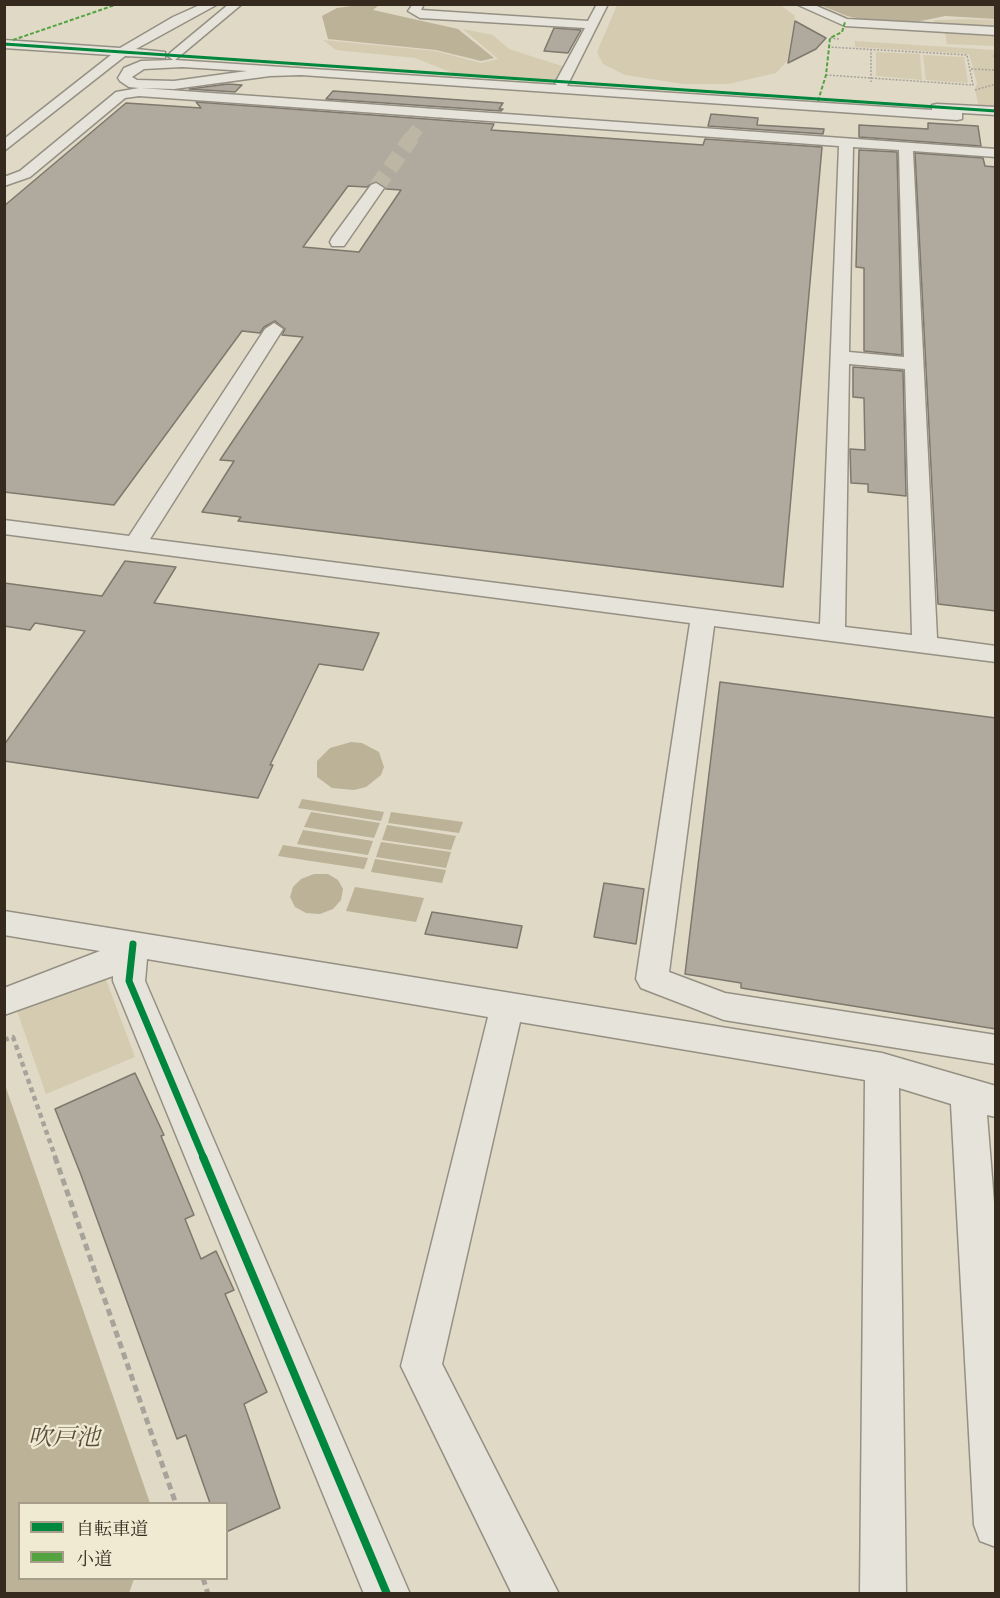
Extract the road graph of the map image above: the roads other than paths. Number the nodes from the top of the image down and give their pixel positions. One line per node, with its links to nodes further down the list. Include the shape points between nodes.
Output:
1 (213, 4): 9 (street, via 170,23)
2 (237, 4): 10 (street)
3 (419, 4): 6 (street, via 414,11 420,14)
4 (603, 4): 6 (street)
5 (801, 4): 7 (street, via 844,22)
6 (592, 25): 12 (street)
7 (996, 31)
8 (4, 44): 9 (street)
9 (123, 52): 10 (street); 16 (street)
10 (174, 56): 12 (street)
11 (301, 71): 11 (street, via 163,62 141,65 125,78 134,84 174,86); 14 (street)
12 (562, 83): 13 (street)
13 (996, 111)
14 (957, 116)
15 (846, 143): 17 (street); 19 (street, via 425,119 139,92 121,95 25,174); 23 (street)
16 (4, 147)
17 (906, 147): 18 (street); 24 (street)
18 (996, 153)
19 (4, 182)
20 (376, 188): 21 (street)
21 (338, 242)
22 (274, 329): 26 (street)
23 (840, 357): 24 (street); 28 (street)
24 (914, 364): 29 (street)
25 (4, 527): 26 (street)
26 (135, 544): 27 (street)
27 (703, 617): 28 (street); 35 (street, via 652,979 723,1006)
28 (832, 634): 29 (street)
29 (926, 646): 30 (street)
30 (996, 654)
31 (4, 924): 32 (street)
32 (133, 944): 33 (street, via 106,965); 34 (street); 39 (street, via 129,981)
33 (4, 1002)
34 (507, 1006): 36 (street); 40 (street, via 421,1366)
35 (996, 1050)
36 (882, 1068): 37 (street); 41 (street)
37 (982, 1098): 38 (street)
38 (996, 1525)
39 (387, 1593)
40 (536, 1593)
41 (883, 1593)

